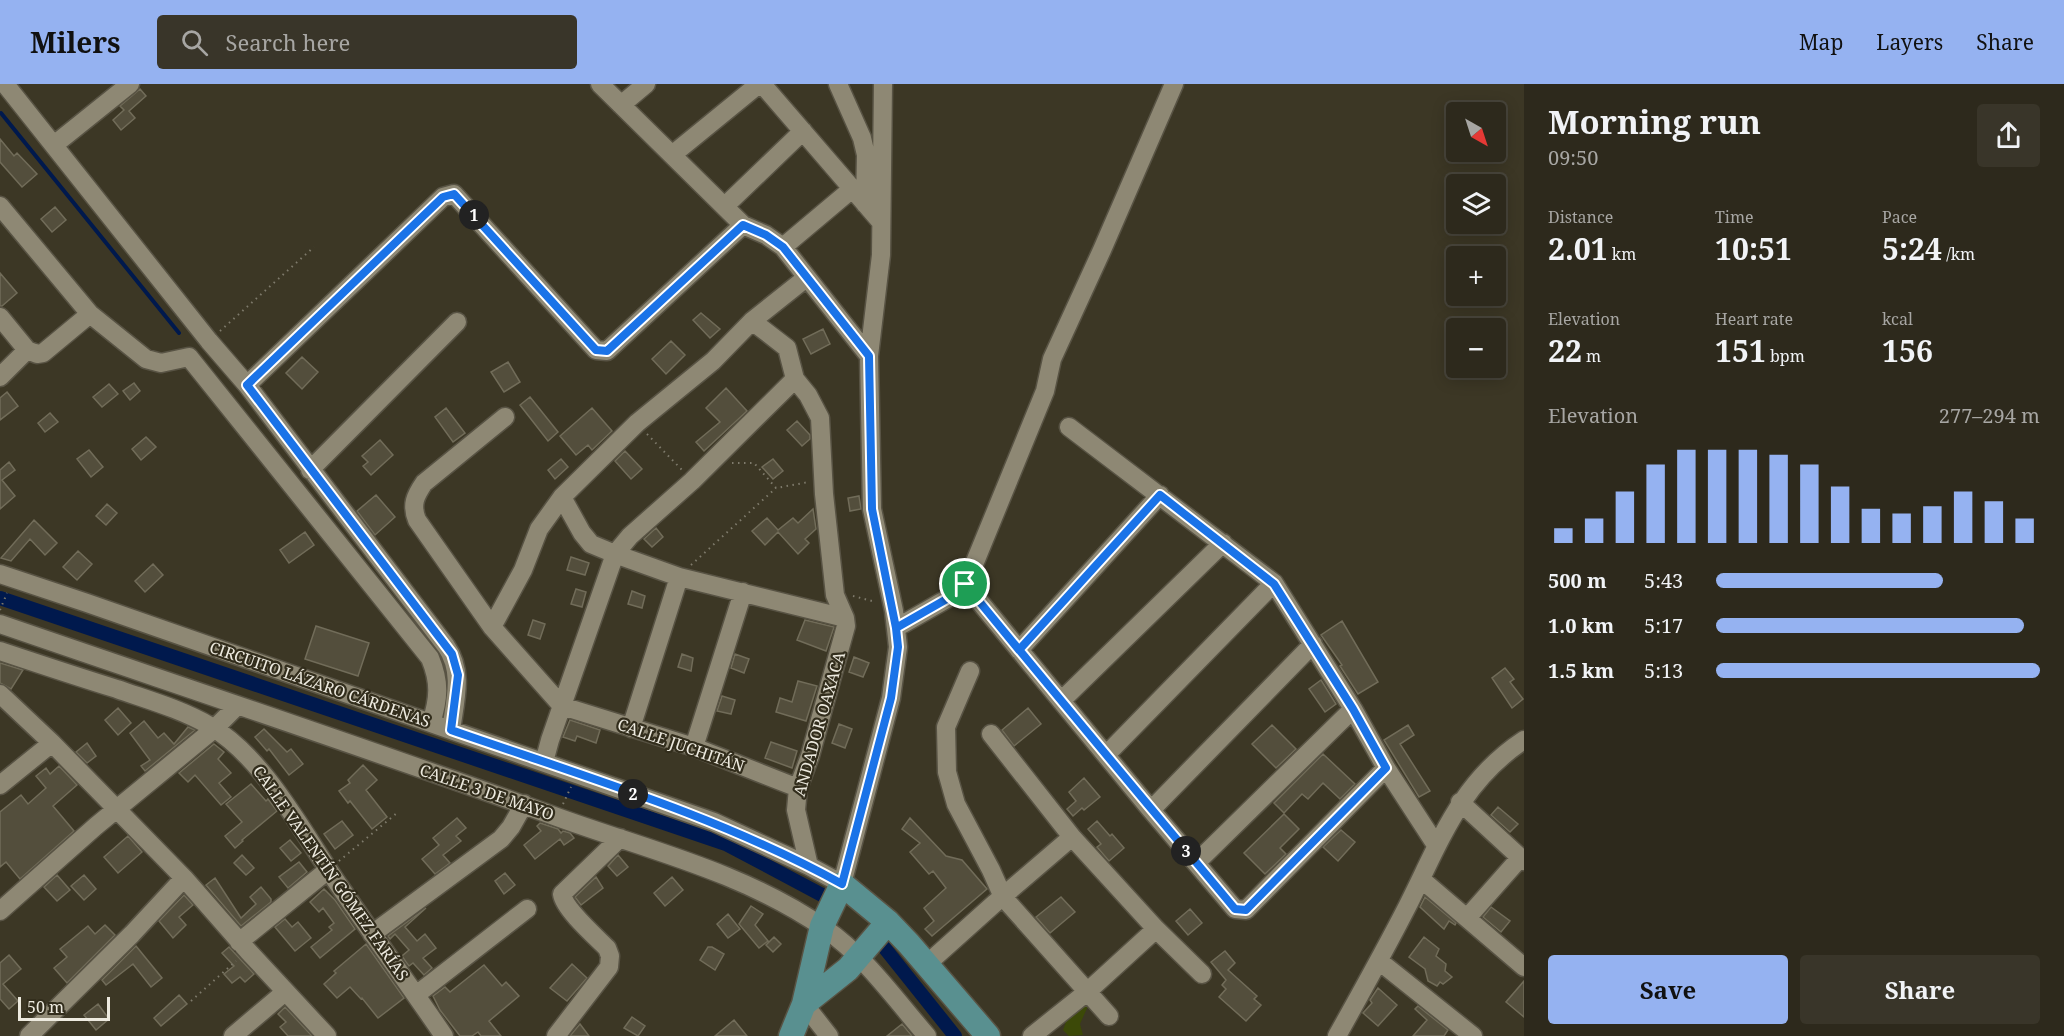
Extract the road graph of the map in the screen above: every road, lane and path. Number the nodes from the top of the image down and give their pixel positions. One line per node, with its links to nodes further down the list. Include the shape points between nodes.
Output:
1 (5, 84): 11 (street)
2 (129, 84): 11 (street)
3 (600, 84): 9 (street)
4 (646, 84): 9 (street)
5 (761, 84): 10 (street); 12 (street)
6 (838, 84): 14 (street, via 866,155)
7 (883, 84): 17 (street)
8 (1174, 84): 46 (street, via 1052,359 1045,391)
9 (621, 105): 12 (street)
10 (803, 131): 13 (street); 16 (street)
11 (54, 145): 26 (street)
12 (672, 155): 16 (street)
13 (852, 189): 14 (street); 20 (street)
14 (865, 204): 17 (street)
15 (0, 206): 22 (street)
16 (725, 206): 18 (street)
17 (881, 222): 28 (street)
18 (743, 225): 20 (street); 31 (street, via 607,351 596,350 454,194 443,197)
19 (314, 247): 26 (path)
20 (783, 247): 21 (street)
21 (806, 278): 24 (street); 28 (street)
22 (90, 314): 27 (street, via 43,353); 64 (street, via 146,359 161,363 189,357 430,658 437,674 438,703)
23 (0, 317): 27 (street)
24 (752, 321): 30 (street, via 787,348); 33 (street, via 713,361)
25 (457, 322): 36 (street)
26 (209, 341): 31 (street)
27 (27, 350): 29 (street)
28 (869, 356): 52 (street, via 872,509)
29 (0, 377)
30 (795, 379): 35 (street); 37 (street, via 820,418)
31 (247, 385): 36 (street)
32 (505, 417): 54 (street, via 424,483 413,511)
33 (637, 423): 38 (path); 41 (street)
34 (1069, 427): 40 (street)
35 (718, 455): 38 (street); 39 (path, via 734,464 754,463)
36 (310, 470): 67 (street, via 452,654 458,675)
37 (824, 480): 39 (path); 49 (street)
38 (692, 481): 43 (street)
39 (776, 488): 44 (path)
40 (1160, 495): 42 (street); 56 (street)
41 (562, 497): 43 (street, via 591,544); 54 (street, via 539,529 523,570)
42 (1222, 543): 47 (street); 60 (street)
43 (615, 554): 44 (street); 62 (street)
44 (679, 577): 48 (street); 65 (street)
45 (4, 582): 50 (path); 64 (street, CIRCUITO LÁZARO CÁRDENAS)
46 (965, 584): 52 (street, via 959,592); 56 (street)
47 (1274, 584): 55 (street); 72 (street)
48 (743, 592): 51 (street); 71 (street)
49 (835, 596): 51 (street); 52 (path, via 873,600)
50 (0, 610)
51 (844, 618): 77 (street, ANDADOR OAXACA, via 846,626)
52 (895, 619): 93 (street, via 898,647 891,698)
53 (0, 624): 61 (street, CALLE 3 DE MAYO)
54 (492, 627): 62 (street)
55 (1313, 644): 63 (street); 82 (street)
56 (1019, 650): 60 (street)
57 (0, 651): 66 (street, CALLE VALENTÍN GÓMEZ FARÍAS, via 151,701)
58 (969, 671): 94 (street, via 946,727 947,772 956,804)
59 (0, 694): 69 (street)
60 (1061, 701): 72 (street)
61 (237, 706): 66 (street); 80 (street, CALLE 3 DE MAYO)
62 (562, 706): 65 (street, CALLE JUCHITÁN); 73 (street)
63 (1353, 709): 74 (street); 88 (street)
64 (431, 723): 67 (street, CIRCUITO LÁZARO CÁRDENAS)
65 (632, 728): 71 (street, CALLE JUCHITÁN)
66 (214, 729): 81 (street); 90 (street, CALLE VALENTÍN GÓMEZ FARÍAS, via 248,756)
67 (451, 730): 73 (street, CIRCUITO LÁZARO CÁRDENAS)
68 (991, 734): 84 (street)
69 (52, 743): 76 (street); 81 (street)
70 (1521, 746): 79 (street, via 1484,773)
71 (694, 747): 77 (street, CALLE JUCHITÁN)
72 (1106, 755): 82 (street)
73 (544, 762): 89 (street, CIRCUITO LÁZARO CÁRDENAS, via 714,822)
74 (1386, 768): 86 (street); 88 (street, via 1246,910 1235,909)
75 (573, 783): 78 (path)
76 (0, 785)
77 (798, 788): 89 (street, ANDADOR OAXACA, via 796,810)
78 (566, 797)
79 (1461, 802): 86 (street); 87 (street)
80 (524, 804): 85 (street, CALLE 3 DE MAYO); 101 (street, via 501,839)
81 (117, 810): 91 (street); 96 (street)
82 (1151, 810): 88 (street)
83 (397, 813): 90 (path)
84 (1072, 837): 94 (street); 100 (street)
85 (620, 838): 99 (street, CALLE 3 DE MAYO, via 757,888); 118 (street, via 562,894 610,956 609,968)
86 (1436, 845): 92 (street)
87 (1522, 860): 97 (street)
88 (1196, 862)
89 (809, 866): 93 (street, CIRCUITO LÁZARO CÁRDENAS)
90 (328, 870): 101 (street, CALLE VALENTÍN GÓMEZ FARÍAS); 102 (street)
91 (184, 878): 102 (street); 114 (street)
92 (1421, 879): 97 (street); 104 (street)
93 (842, 884): 98 (main road, CIRCUITO LÁZARO CÁRDENAS); 99 (main road)
94 (1003, 897): 106 (street); 109 (street)
95 (527, 909): 110 (street)
96 (0, 911)
97 (1467, 918): 105 (street)
98 (888, 922): 103 (main road); 106 (main road, CIRCUITO LÁZARO CÁRDENAS)
99 (822, 926): 103 (street, CALLE 3 DE MAYO); 112 (main road)
100 (1156, 929): 107 (street); 109 (street)
101 (372, 934): 110 (street, CALLE VALENTÍN GÓMEZ FARÍAS)
102 (244, 946): 108 (street); 111 (path)
103 (858, 957): 112 (main road); 121 (street, CALLE 3 DE MAYO)
104 (1379, 961): 124 (street); 125 (street)
105 (1523, 963)
106 (927, 964): 122 (main road, CIRCUITO LÁZARO CÁRDENAS)
107 (1202, 974)
108 (285, 992): 115 (street); 116 (street)
109 (1087, 992): 113 (street); 123 (street)
110 (416, 995): 117 (street, CALLE VALENTÍN GÓMEZ FARÍAS)
111 (191, 1001)
112 (804, 1004): 119 (main road); 120 (street)
113 (1109, 1016)
114 (29, 1036)
115 (233, 1036)
116 (327, 1036)
117 (444, 1036)
118 (556, 1036)
119 (791, 1036)
120 (829, 1036)
121 (927, 1036)
122 (988, 1036)
123 (1032, 1036)
124 (1337, 1036)
125 (1473, 1036)

